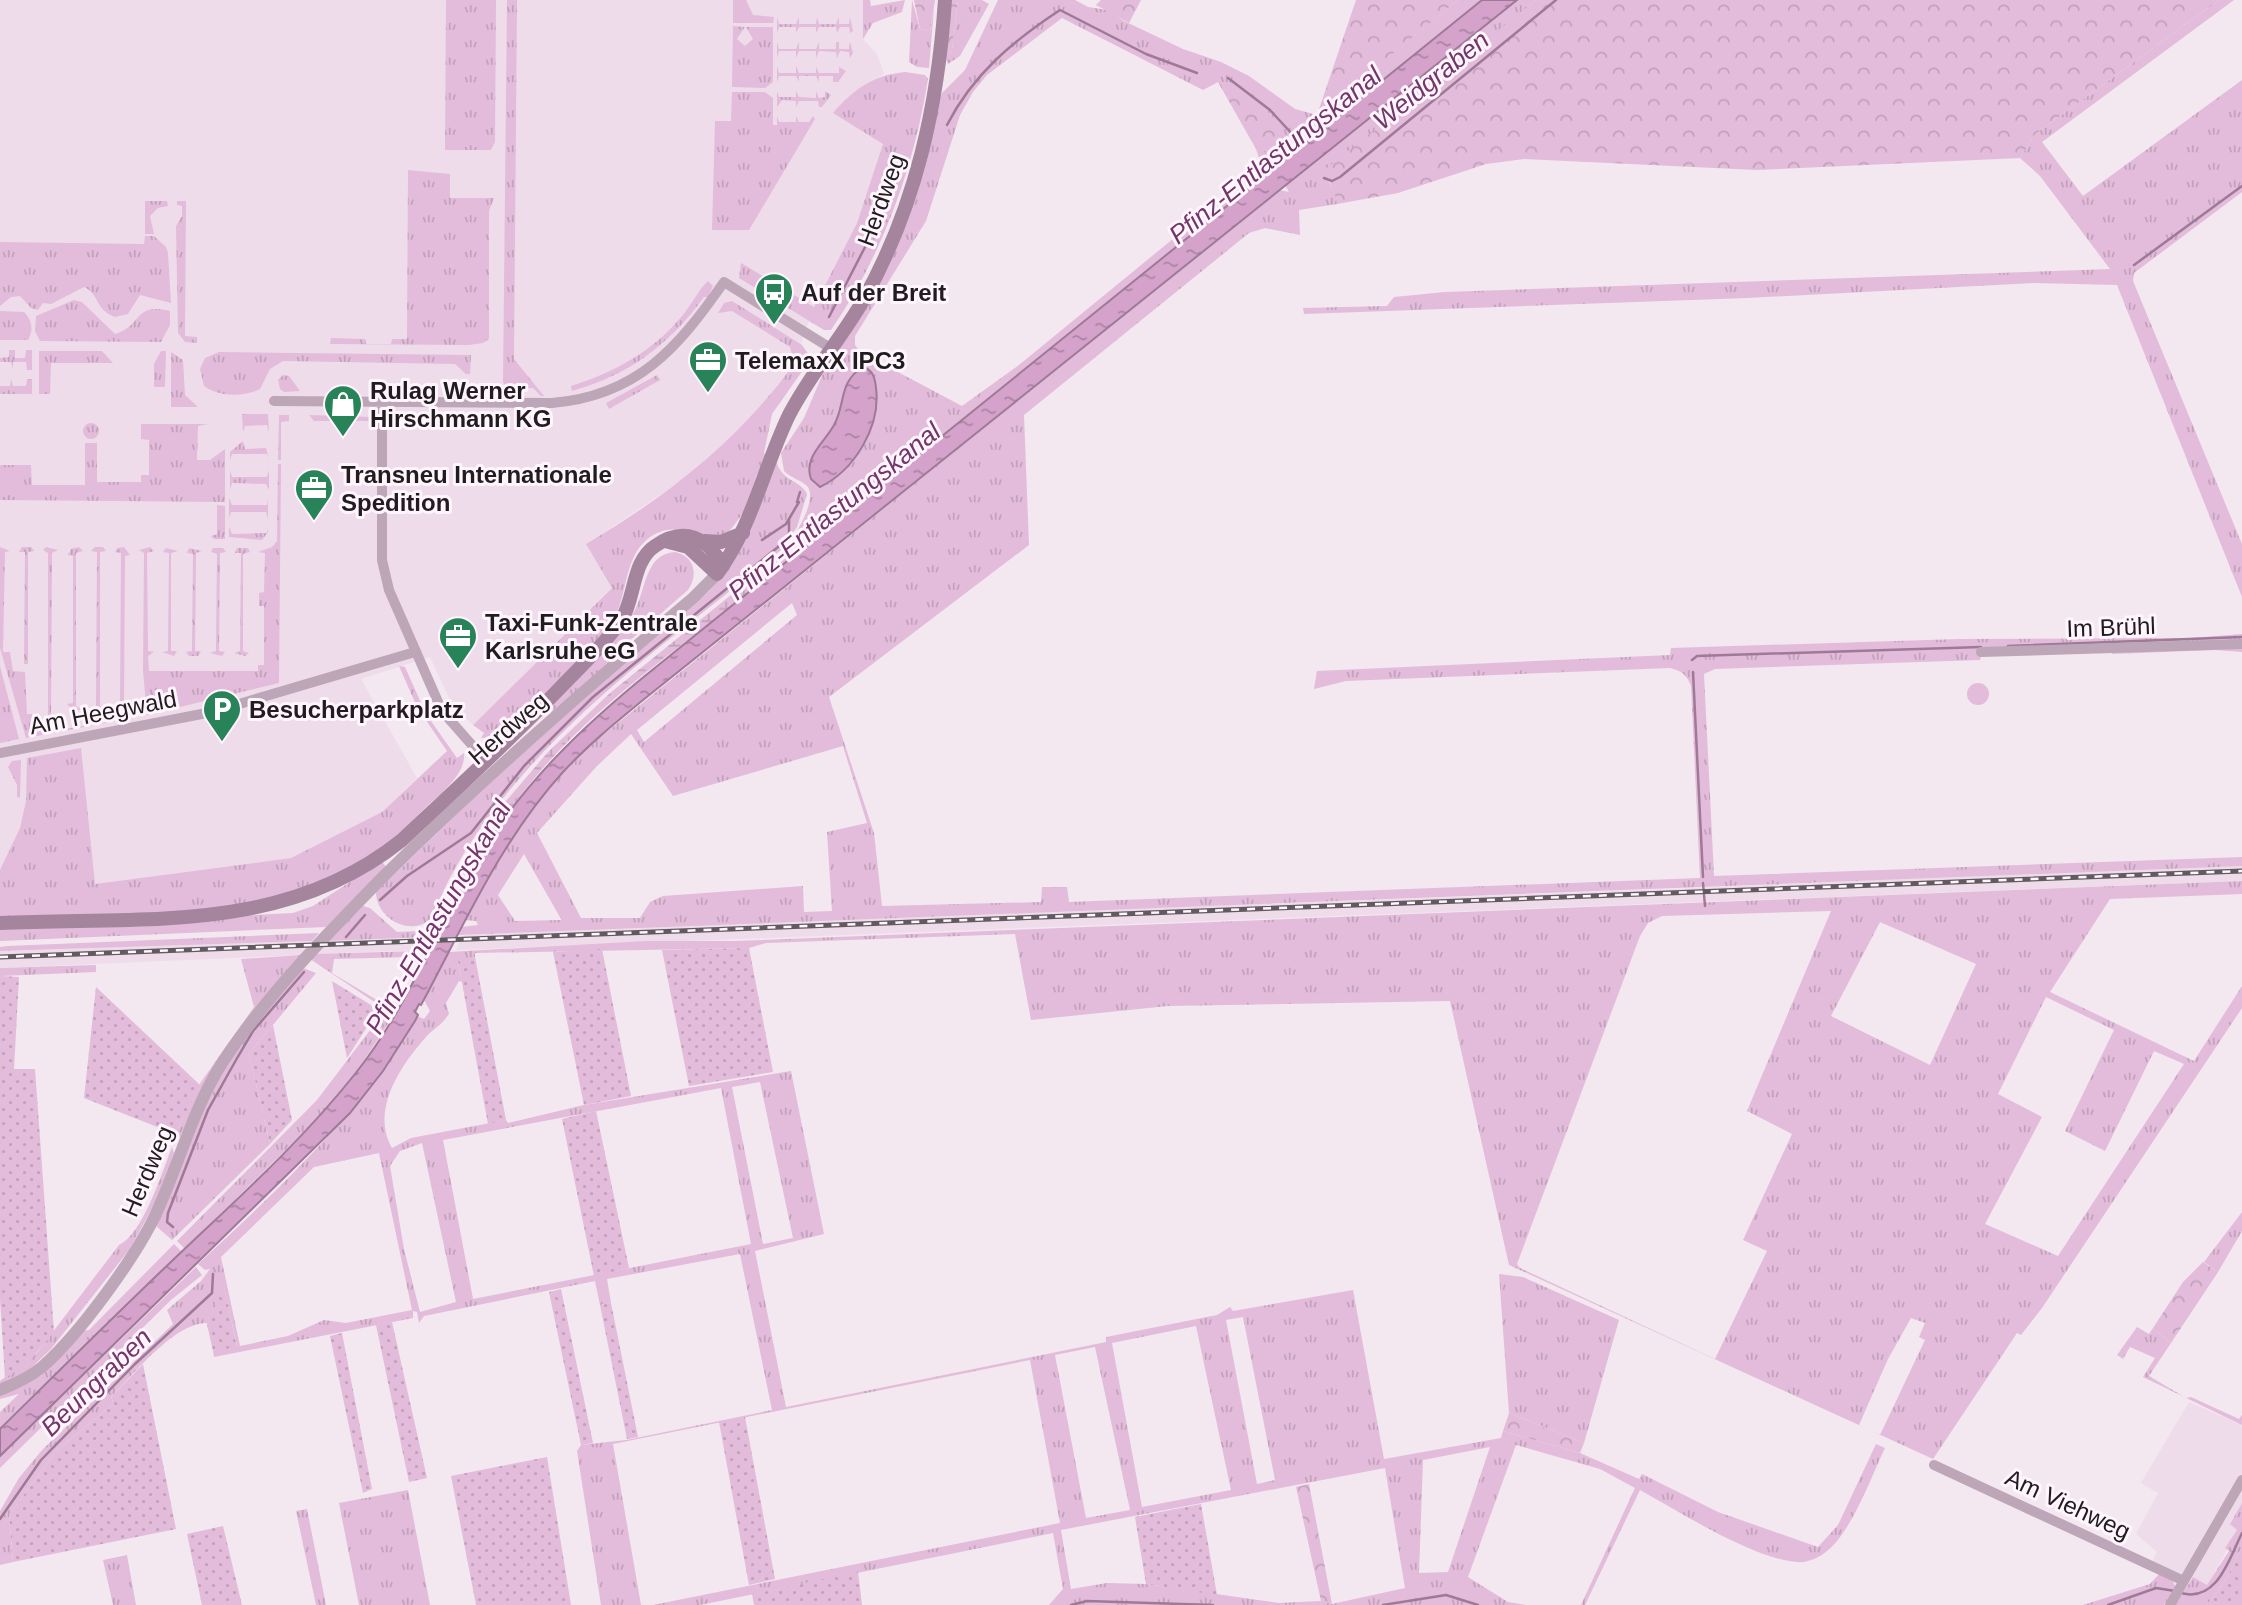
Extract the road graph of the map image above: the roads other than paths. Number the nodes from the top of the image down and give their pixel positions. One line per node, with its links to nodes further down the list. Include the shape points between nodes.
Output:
1 (945, 0): 2 (main road, Herdweg, via 934,106 911,192 877,274)
2 (832, 349): 4 (street, via 724,282 661,359 595,397 552,403); 5 (main road, Herdweg, via 790,414)
3 (274, 401): 4 (street)
4 (382, 402): 10 (street, via 382,560 389,590)
5 (743, 534): 7 (main road, via 721,542); 8 (main road, Herdweg)
6 (664, 541): 7 (main road, via 684,534); 8 (main road, via 688,547); 13 (main road, via 641,563 626,611 609,636)
7 (705, 541): 8 (main road)
8 (720, 570): 15 (street, Herdweg, via 486,778 324,938 220,1066 159,1209 135,1250 50,1359 26,1378)
9 (2242, 643): 11 (street, Im Brühl)
10 (415, 652): 12 (street, Am Heegwald, via 212,712); 13 (street, via 442,711)
11 (1981, 652)
12 (0, 753)
13 (486, 761): 14 (main road, via 381,857 305,896 230,913)
14 (0, 923)
15 (0, 1390)
16 (1934, 1465): 18 (street, Am Viehweg)
17 (2242, 1480): 18 (street, Am Viehweg)
18 (2177, 1593)

